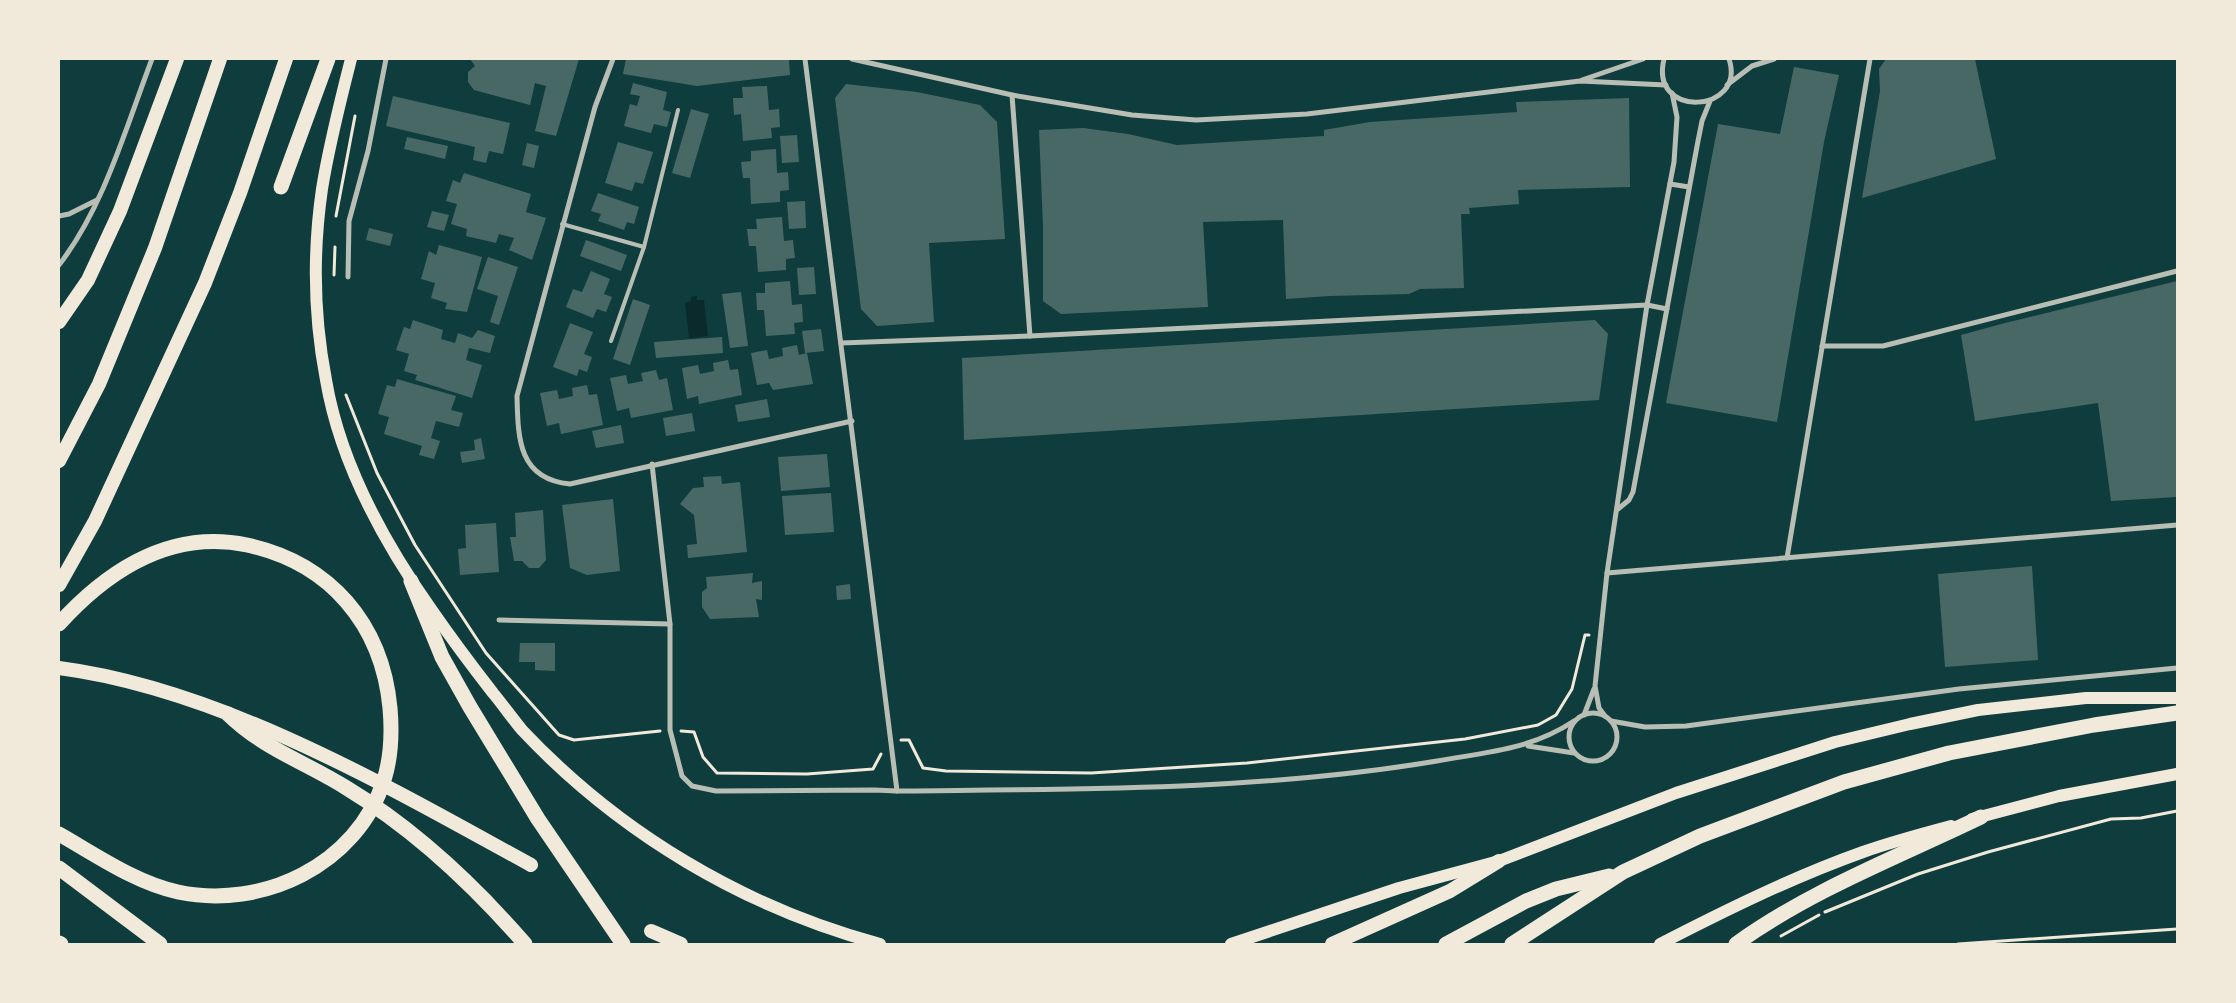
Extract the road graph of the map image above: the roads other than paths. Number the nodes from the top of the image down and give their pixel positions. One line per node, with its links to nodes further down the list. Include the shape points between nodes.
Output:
1 (152, 59): 26 (street)
2 (176, 59): 35 (highway, via 120,211 88,280)
3 (220, 59): 41 (highway, via 155,248 99,384)
4 (286, 59): 48 (highway, via 205,283 95,521)
5 (328, 59): 24 (highway)
6 (351, 59): 47 (main road, via 322,190 317,310 326,380 343,445 368,504)
7 (386, 59): 32 (street, via 368,151 349,221)
8 (613, 59): 28 (street, via 595,107)
9 (805, 59): 38 (street)
10 (852, 59): 20 (street)
11 (1643, 59): 16 (street)
12 (1664, 59): 17 (street, via 1662,72)
13 (1729, 59): 18 (street)
14 (1774, 59): 18 (street, via 1752,66)
15 (1870, 59): 39 (street)
16 (1580, 81): 17 (street); 20 (street, via 1307,114 1196,120 1132,115)
17 (1666, 85): 19 (street)
18 (1727, 85): 21 (street)
19 (1672, 93): 21 (street, via 1688,102); 23 (street, via 1677,117)
20 (1012, 95): 36 (street)
21 (1710, 101): 25 (street, via 1702,121)
22 (678, 110): 29 (lane)
23 (1670, 184): 25 (street); 33 (street)
24 (281, 187)
25 (1689, 187): 34 (street)
26 (98, 200): 27 (street); 30 (street)
27 (59, 216)
28 (562, 224): 29 (lane); 42 (street, via 517,396 521,445 528,464 542,476 570,484)
29 (644, 247): 37 (lane)
30 (59, 266)
31 (2177, 270): 39 (street, via 1883,346)
32 (348, 277)
33 (1648, 305): 34 (street); 36 (street); 43 (street)
34 (1667, 309): 43 (street, via 1633,492 1629,500)
35 (59, 322)
36 (1030, 336): 38 (street)
37 (611, 341)
38 (841, 343): 40 (street)
39 (1822, 346): 45 (street)
40 (852, 421): 42 (street); 65 (street)
41 (59, 461)
42 (652, 464): 51 (street)
43 (1617, 509): 46 (street)
44 (2177, 525): 45 (street)
45 (1787, 558): 46 (street)
46 (1607, 573): 54 (street)
47 (411, 581): 75 (highway, via 442,657 470,707 538,819); 77 (main road, via 520,728 557,766 634,829 676,857 759,900 814,923)
48 (59, 585)
49 (499, 620): 51 (street)
50 (59, 624): 67 (highway, via 97,587 124,567 160,550 196,542 234,542 278,554 304,566 334,587 358,615 376,647 388,682 391,719 388,762 367,818 316,867 268,890 238,896 177,892 147,882)
51 (670, 624): 65 (street, via 670,730 682,776 692,786 716,791)
52 (59, 668): 57 (highway, via 160,690)
53 (2177, 668): 61 (street, via 1959,689 1686,726 1645,727)
54 (1595, 686): 58 (street); 59 (street, via 1599,708)
55 (2177, 698): 68 (main road, via 2086,698 1978,710 1835,742 1676,793)
56 (2177, 713): 71 (highway, via 2084,726 1949,753 1888,769 1810,794 1700,836)
57 (228, 714): 69 (highway, via 307,748); 74 (highway, via 256,739 344,786 401,825 498,912)
58 (1584, 715): 59 (street); 60 (street)
59 (1605, 716): 61 (street)
60 (1574, 721): 62 (street, via 1550,736); 63 (street, via 1568,737)
61 (1611, 722): 63 (street, via 1616,729 1616,745 1605,758 1588,761)
62 (1524, 746): 63 (street); 65 (street, via 1396,768 1241,784)
63 (1574, 753)
64 (2177, 774): 66 (main road, via 2059,796)
65 (897, 791)
66 (1981, 817): 82 (main road, via 1865,851 1820,868); 83 (highway, via 1818,894)
67 (59, 834)
68 (1499, 861): 78 (main road, via 1399,888); 79 (highway, via 1450,891)
69 (531, 865)
70 (59, 868): 73 (highway)
71 (1623, 872): 80 (highway, via 1526,900); 81 (highway)
72 (651, 931): 76 (highway)
73 (160, 944)
74 (525, 944)
75 (623, 944)
76 (681, 944)
77 (880, 944)
78 (1231, 944)
79 (1332, 944)
80 (1446, 944)
81 (1512, 944)
82 (1660, 944)
83 (1736, 944)

